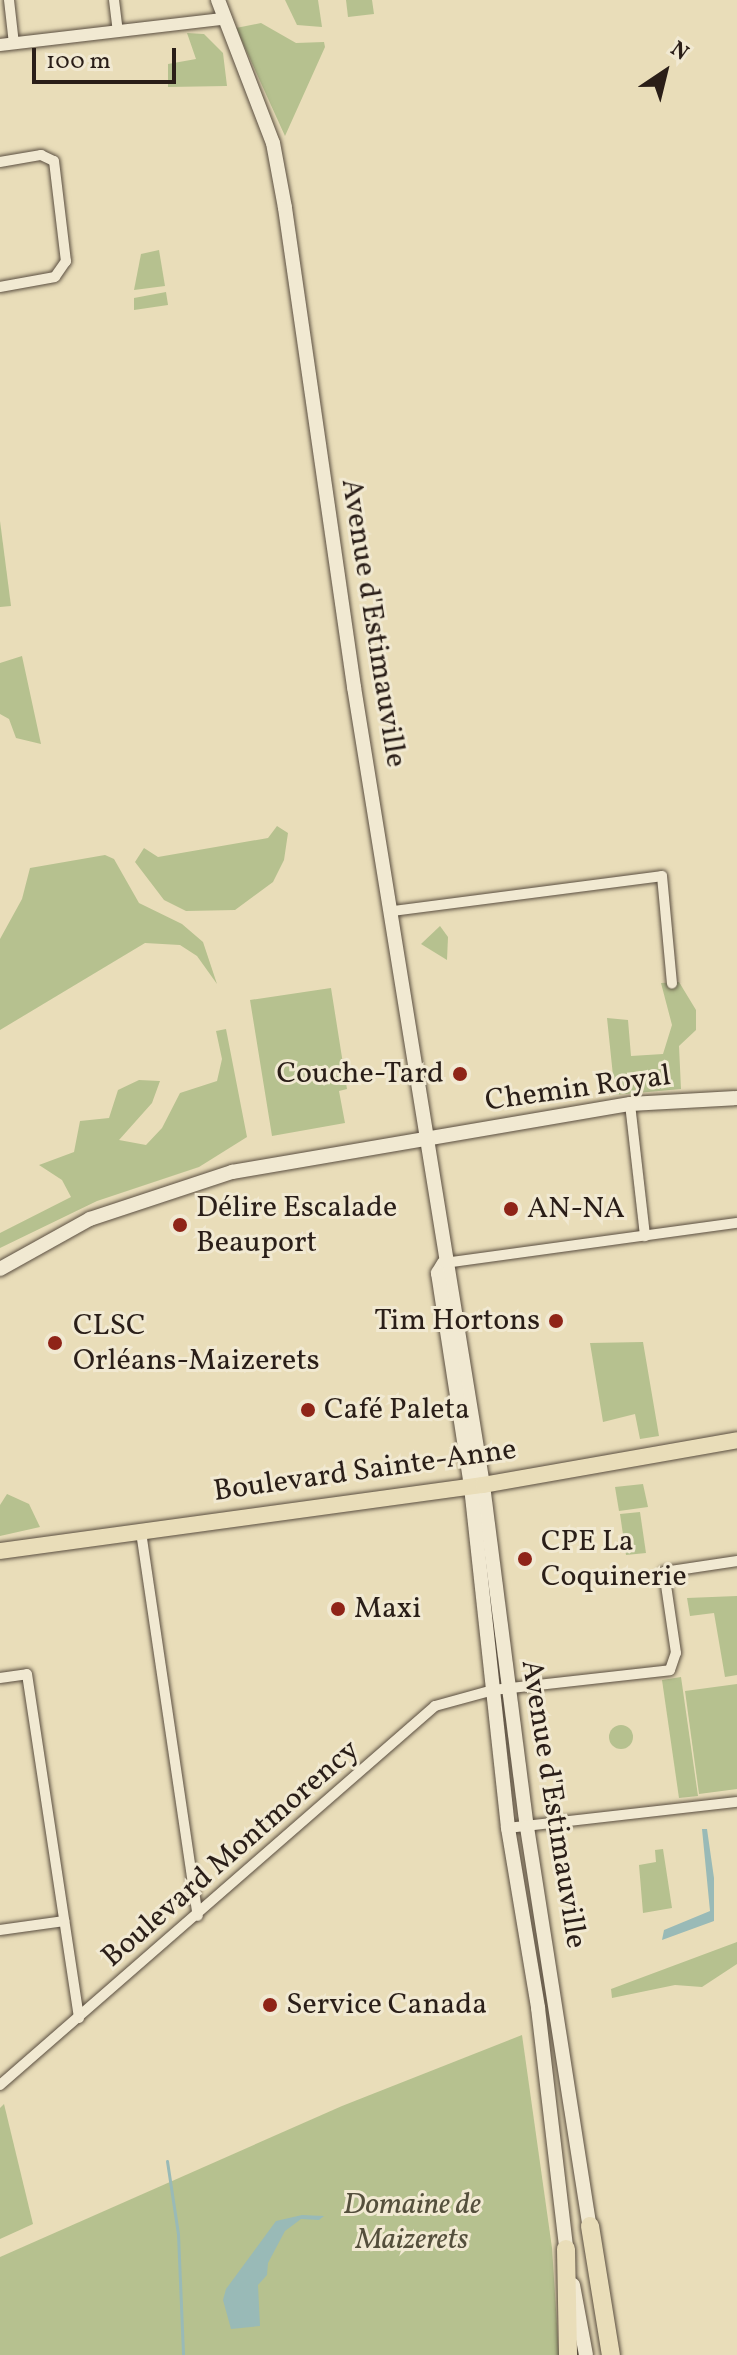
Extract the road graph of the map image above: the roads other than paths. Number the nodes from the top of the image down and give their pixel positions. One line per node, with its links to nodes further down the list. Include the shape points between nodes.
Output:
1 (9, 0): 6 (street)
2 (114, 0): 5 (street)
3 (218, 0): 4 (main road, Avenue d'Estimauville)
4 (222, 19): 5 (street); 10 (main road, Avenue d'Estimauville, via 276,154)
5 (118, 32): 6 (street)
6 (14, 44): 7 (street)
7 (0, 45)
8 (0, 162): 9 (street, via 41,155 54,161 66,261 55,277)
9 (0, 287)
10 (393, 911): 11 (street, via 662,876); 14 (main road, Avenue d'Estimauville)
11 (672, 984)
12 (737, 1098): 13 (main road, Chemin Royal)
13 (630, 1104): 14 (main road, Chemin Royal); 16 (street)
14 (428, 1138): 17 (main road, Avenue d'Estimauville); 18 (main road, Chemin Royal, via 203,1180 90,1219)
15 (737, 1223): 16 (street)
16 (645, 1236): 17 (street)
17 (444, 1263): 20 (main road, Avenue d'Estimauville, via 438,1273)
18 (0, 1269)
19 (737, 1440): 20 (main road, Boulevard Sainte-Anne)
20 (477, 1486): 21 (main road, Boulevard Sainte-Anne); 25 (main road, Avenue d'Estimauville)
21 (141, 1532): 22 (main road, Boulevard Sainte-Anne); 29 (street)
22 (0, 1551)
23 (737, 1561): 25 (street, Boulevard Montmorency, via 664,1572 676,1653 670,1670)
24 (0, 1678): 30 (street, via 27,1674)
25 (501, 1690): 27 (main road, Avenue d'Estimauville); 28 (main road, Avenue d'Estimauville); 29 (street, Boulevard Montmorency, via 435,1706)
26 (737, 1802): 27 (street)
27 (527, 1827): 28 (street); 34 (main road, Avenue d'Estimauville)
28 (508, 1828): 35 (main road, Avenue d'Estimauville, via 538,2008)
29 (198, 1916): 32 (street, Boulevard Montmorency)
30 (64, 1921): 31 (street); 32 (street)
31 (0, 1930)
32 (79, 2018): 33 (street, Boulevard Montmorency)
33 (0, 2085)
34 (590, 2226): 38 (main road, Avenue d'Estimauville); 39 (highway)
35 (566, 2249): 36 (highway); 37 (main road, Avenue d'Estimauville)
36 (568, 2355)
37 (586, 2355)
38 (605, 2355)
39 (611, 2355)

